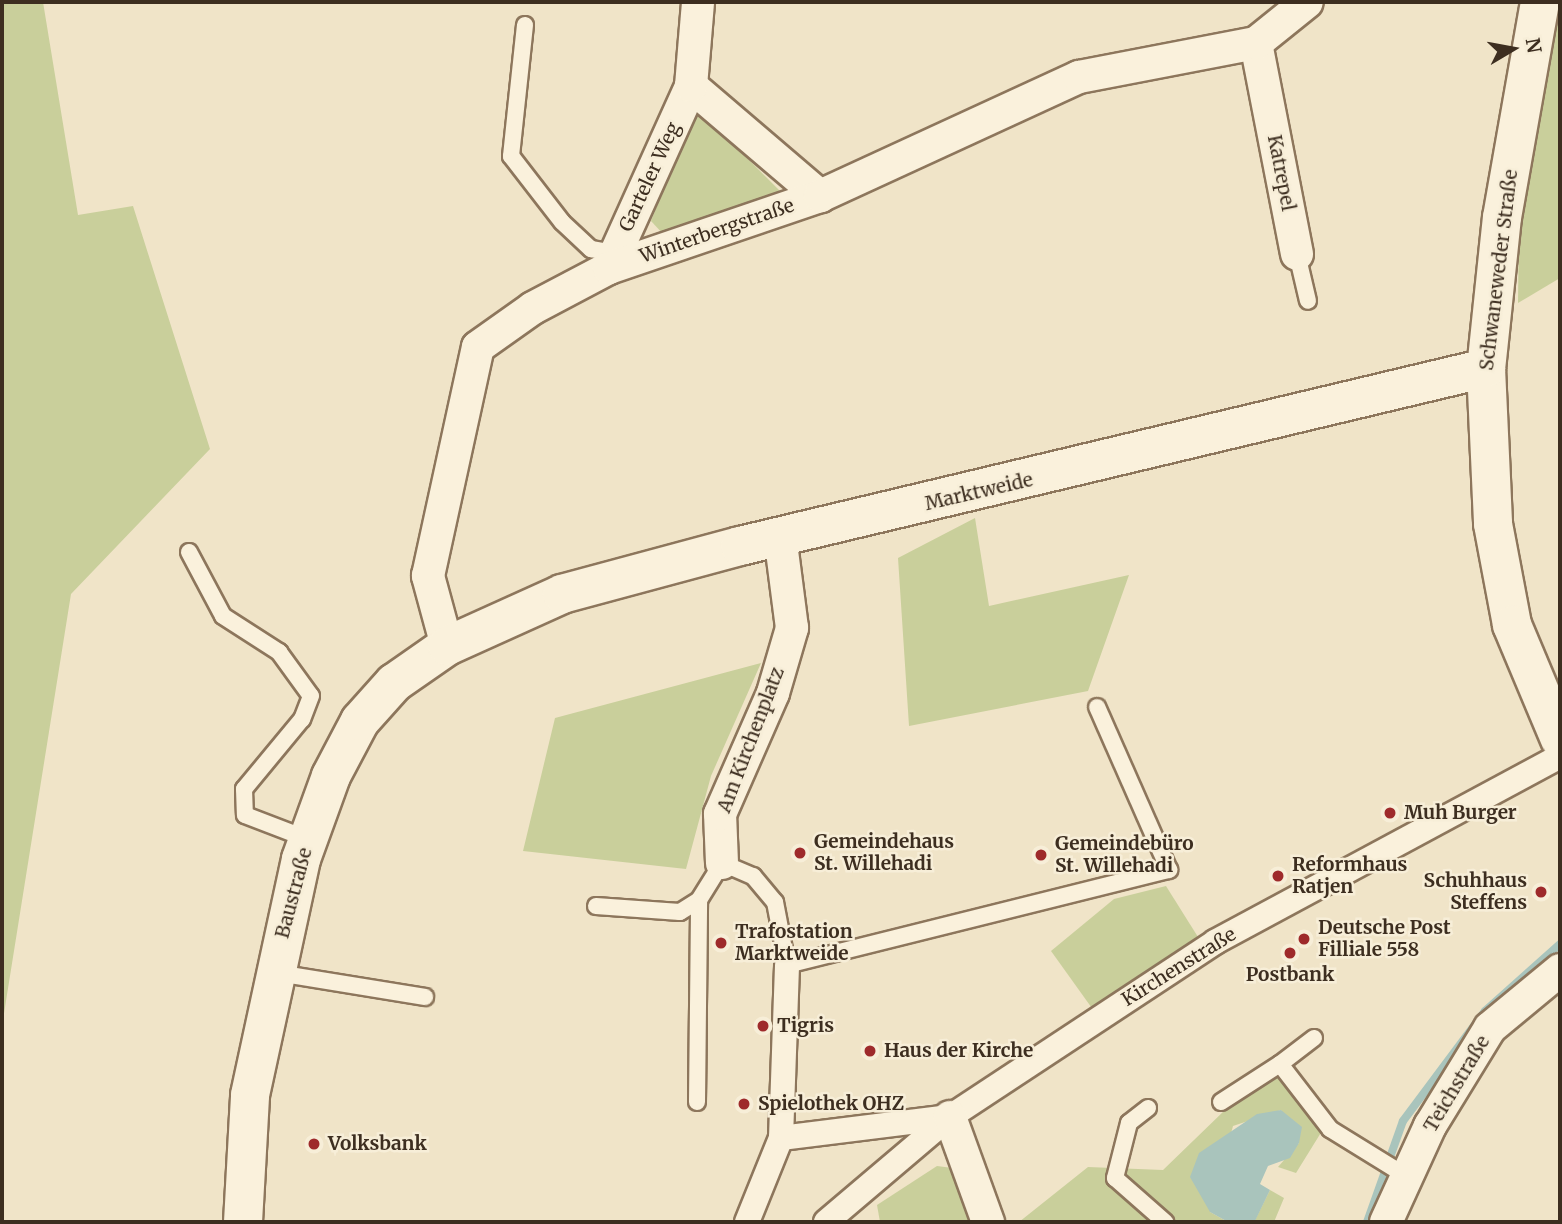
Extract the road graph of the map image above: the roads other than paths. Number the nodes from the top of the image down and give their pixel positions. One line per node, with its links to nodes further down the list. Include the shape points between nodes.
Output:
1 (698, 2): 6 (street, Garteler Weg)
2 (1307, 2): 5 (street)
3 (1540, 2): 11 (street, Schwaneweder Straße, via 1502,217)
4 (525, 25): 9 (lane, via 511,156 562,222 591,249)
5 (1256, 43): 7 (street, Winterbergstraße, via 1079,77); 8 (street, Katrepel)
6 (691, 86): 7 (street); 9 (street, Garteler Weg)
7 (820, 196): 9 (street, Winterbergstraße)
8 (1297, 254): 10 (lane, Katrepel)
9 (612, 260): 14 (street, Winterbergstraße, via 533,307 478,347 428,576)
10 (1308, 301)
11 (1486, 368): 12 (street, Marktweide); 16 (street, Schwaneweder Straße, via 1493,524 1512,625)
12 (780, 536): 14 (street, Marktweide, via 562,594); 19 (street, Am Kirchenplatz, via 792,628 773,693 720,814)
13 (189, 552): 18 (lane, via 223,616 279,652 311,696 302,719 244,789 245,815)
14 (462, 637): 18 (street, Baustraße, via 394,683 360,721)
15 (1097, 707): 22 (lane, via 1169,870)
16 (1560, 739)
17 (1560, 756): 31 (street, Kirchenstraße, via 1215,942)
18 (308, 839): 24 (street, Baustraße)
19 (722, 863): 20 (lane); 22 (lane, via 753,876 775,902)
20 (699, 900): 21 (lane, via 680,912); 28 (lane)
21 (596, 906)
22 (786, 965): 32 (street)
23 (1560, 970): 33 (street, Teichstraße, via 1490,1028)
24 (274, 972): 25 (lane); 34 (street, Baustraße, via 250,1095)
25 (425, 997)
26 (1314, 1038): 27 (lane)
27 (1280, 1064): 29 (lane); 33 (lane, via 1330,1129)
28 (697, 1102)
29 (1221, 1102)
30 (1148, 1108): 38 (lane, via 1129,1124 1115,1178)
31 (950, 1116): 32 (street); 36 (street, Kirchenstraße); 37 (street)
32 (781, 1138): 35 (street)
33 (1393, 1169): 39 (street, Teichstraße)
34 (243, 1222)
35 (747, 1222)
36 (826, 1222)
37 (988, 1222)
38 (1164, 1222)
39 (1386, 1222)

